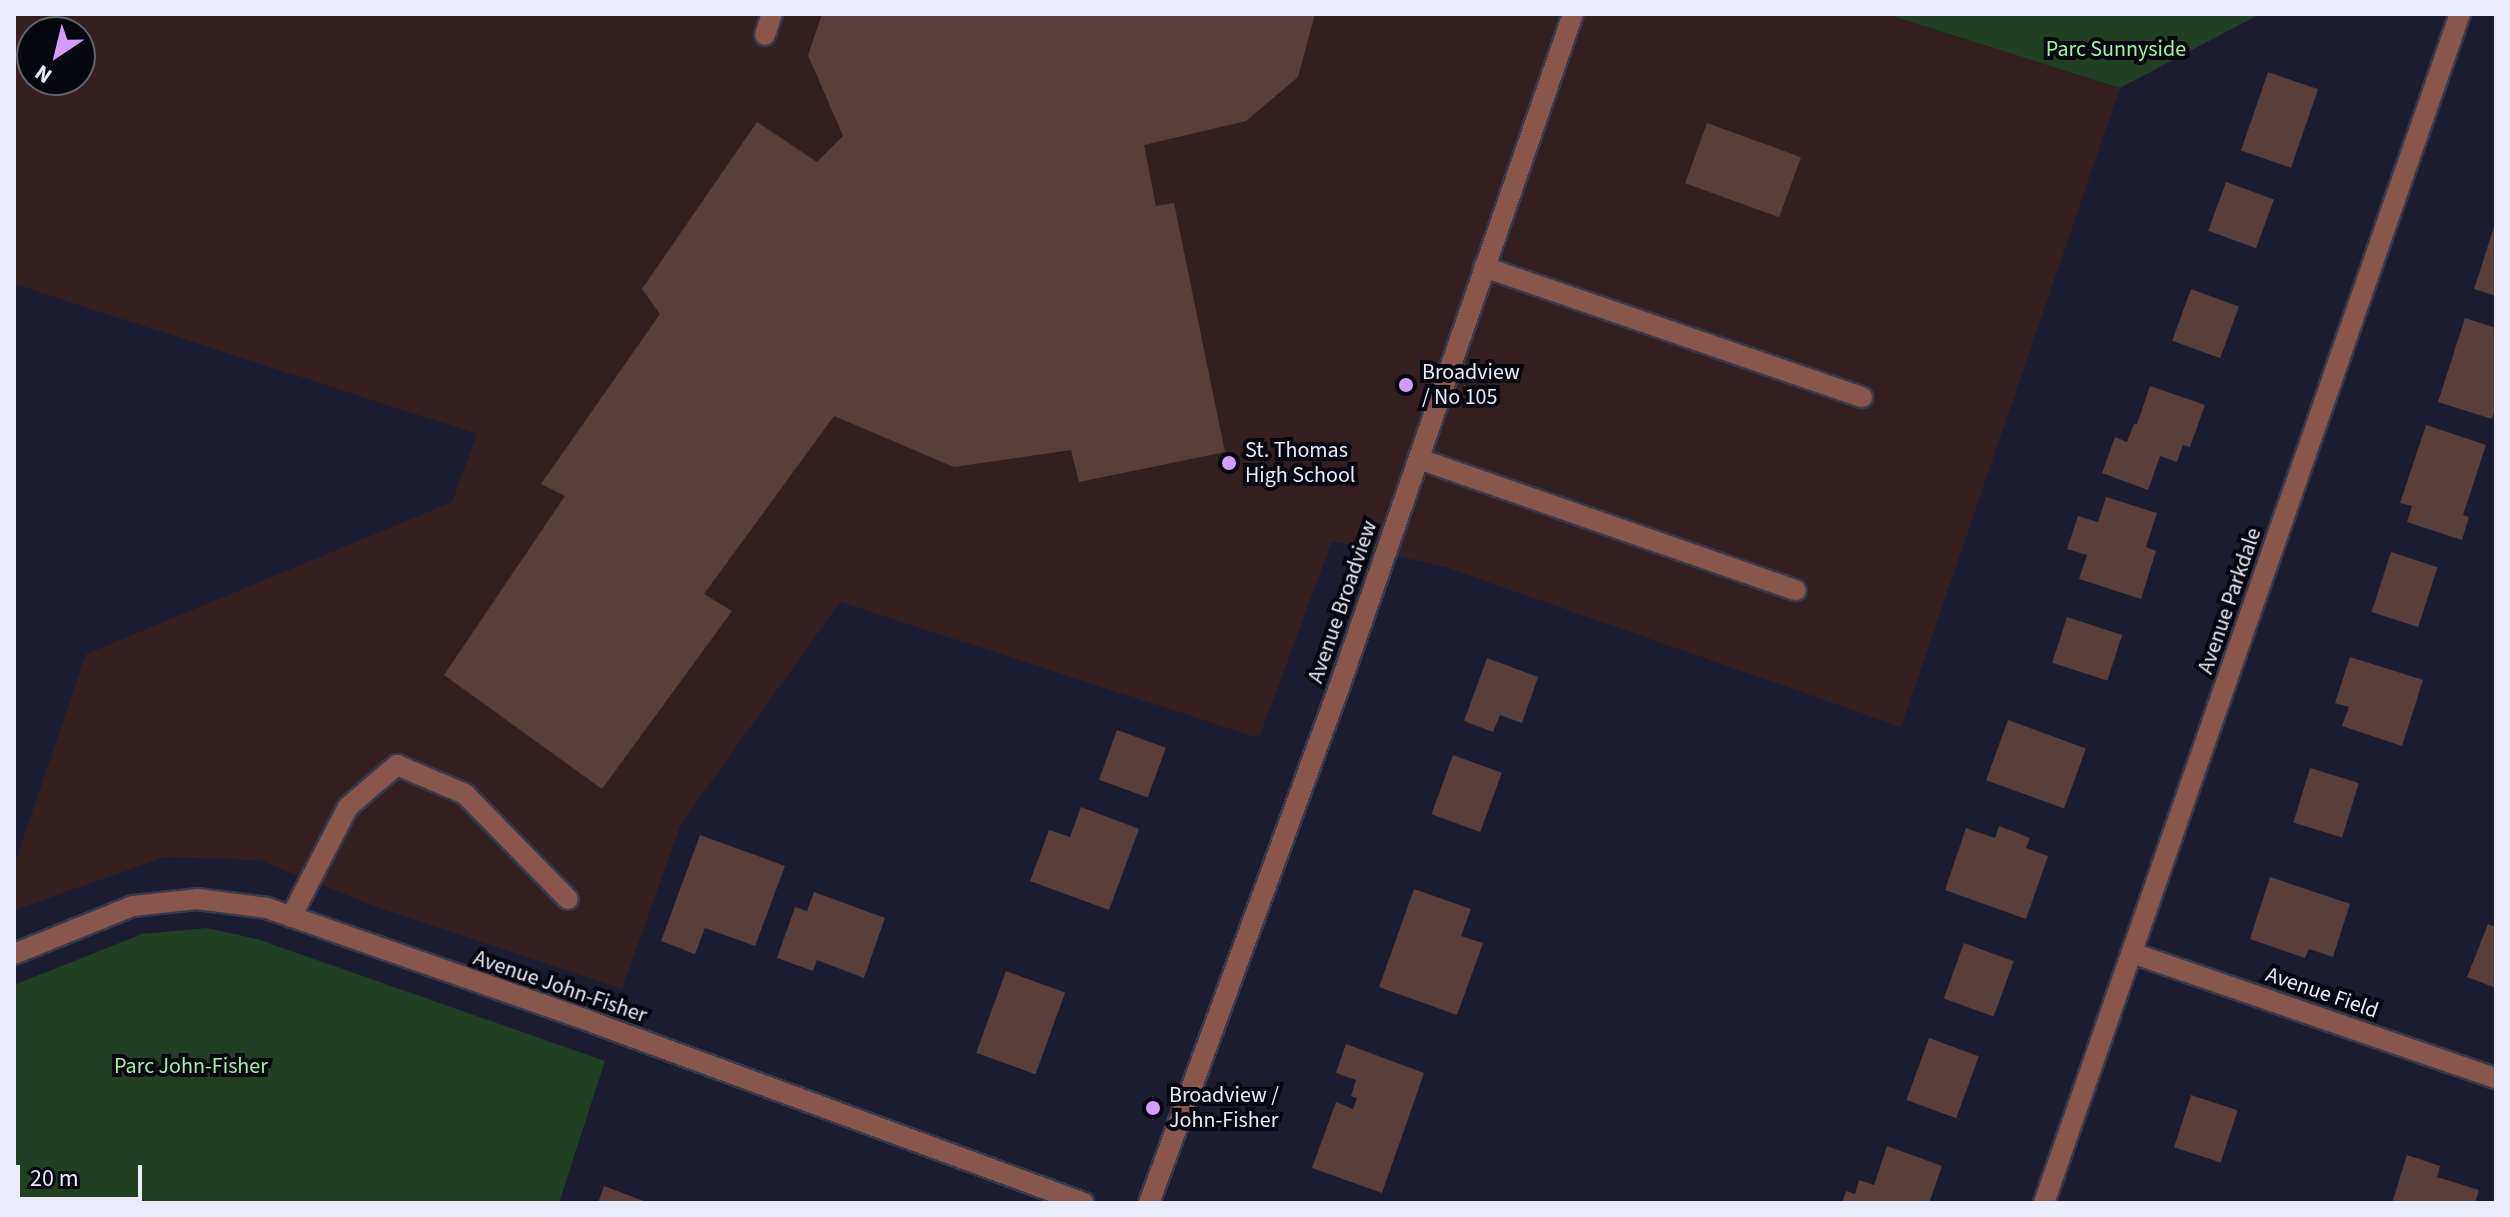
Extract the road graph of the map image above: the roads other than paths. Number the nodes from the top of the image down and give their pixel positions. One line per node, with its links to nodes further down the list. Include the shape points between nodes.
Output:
1 (772, 14): 4 (street)
2 (1573, 14): 5 (street, Avenue Broadview)
3 (2460, 14): 11 (street, Avenue Parkdale)
4 (765, 35)
5 (1484, 267): 6 (street); 7 (street, Avenue Broadview)
6 (1862, 397)
7 (1419, 459): 8 (street); 15 (street, Avenue Broadview)
8 (1796, 590)
9 (568, 899): 10 (street, via 465,794 397,765 348,807)
10 (291, 917): 12 (street, Avenue John-Fisher, via 267,908 197,899 133,906); 14 (street, Avenue John-Fisher)
11 (2132, 953): 13 (street, Avenue Field); 16 (street, Avenue Parkdale)
12 (14, 954)
13 (2496, 1078)
14 (1084, 1203)
15 (1149, 1203)
16 (2044, 1203)

